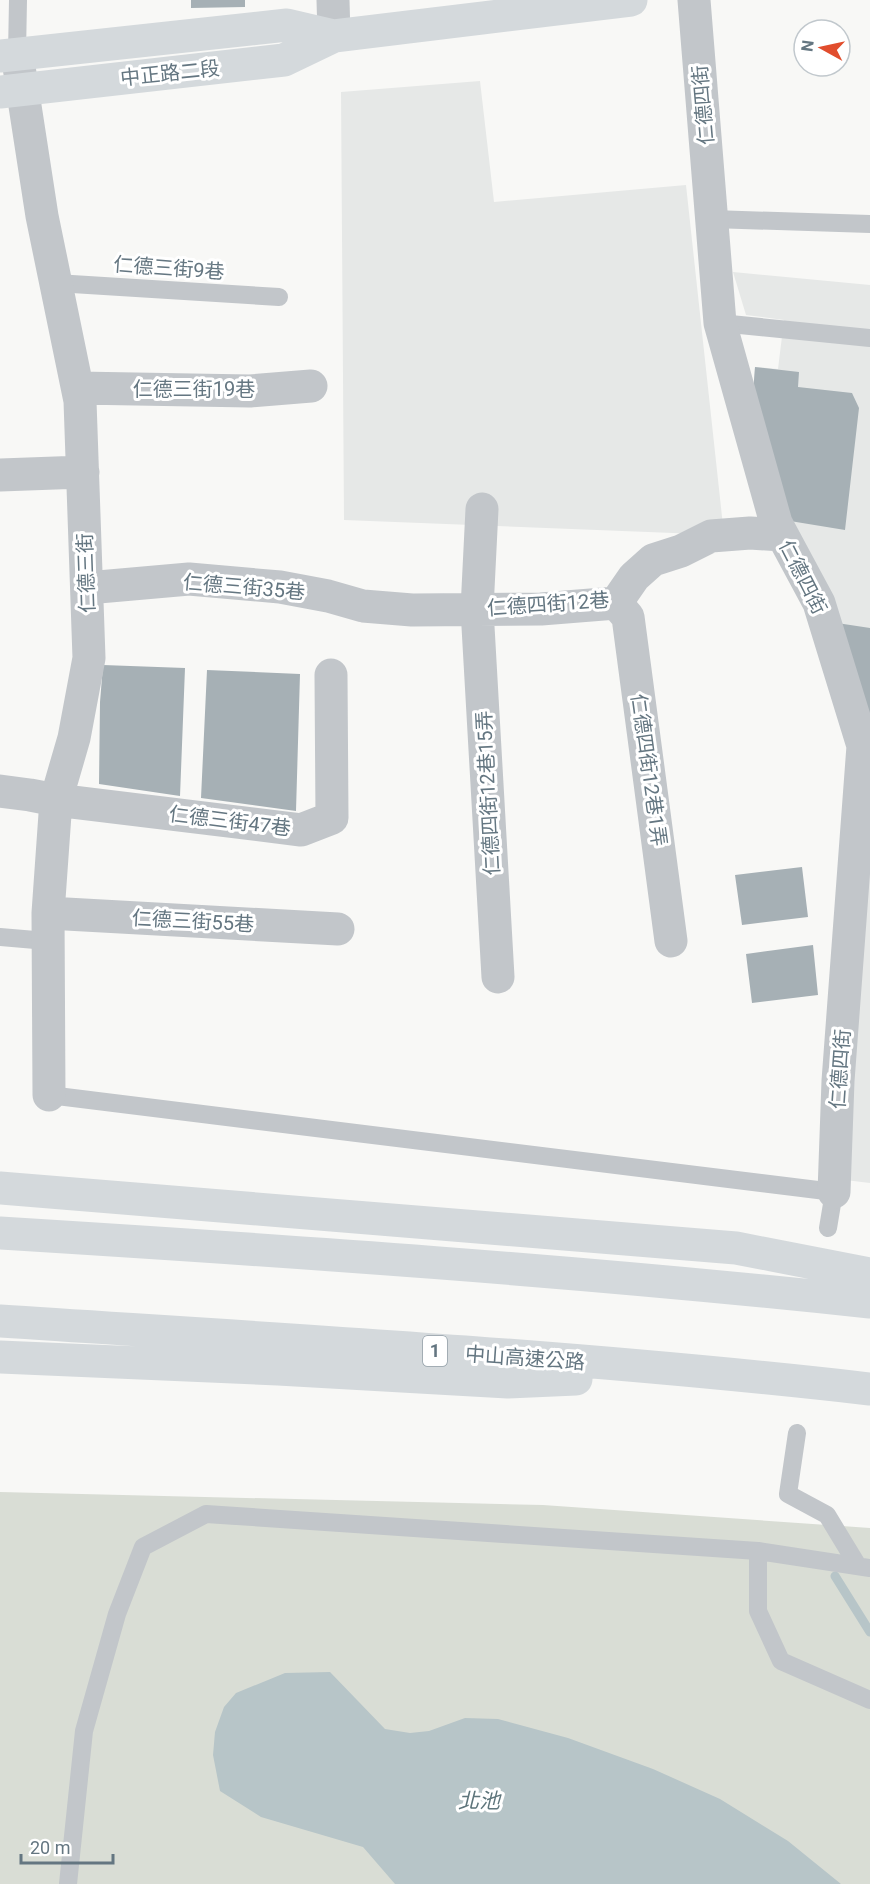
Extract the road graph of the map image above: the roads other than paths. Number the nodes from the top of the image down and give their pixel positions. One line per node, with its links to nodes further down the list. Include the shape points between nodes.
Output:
1 (18, 0): 6 (lane)
2 (333, 0): 5 (street)
3 (631, 0): 5 (main road, 中正路二段)
4 (694, 0): 8 (street, 仁德四街)
5 (334, 36): 6 (main road, 中正路二段, via 287,25); 7 (main road, 中正路二段, via 284,60)
6 (9, 55): 7 (street, 仁德三街)
7 (12, 90): 10 (street, 仁德三街)
8 (712, 219): 9 (lane); 12 (street, 仁德四街)
9 (870, 224)
10 (56, 283): 11 (lane, 仁德三街9巷); 15 (street, 仁德三街)
11 (279, 297)
12 (720, 323): 13 (lane); 19 (street, 仁德四街)
13 (870, 338)
14 (311, 386): 15 (street, 仁德三街19巷, via 250,391)
15 (78, 388): 16 (street, 仁德三街)
16 (83, 472): 17 (street); 20 (street, 仁德三街)
17 (0, 475)
18 (482, 509): 23 (street, 仁德四街12巷15弄)
19 (782, 535): 22 (street, 仁德四街12巷, via 711,536 653,560 634,577); 34 (street, 仁德四街, via 819,603 864,746 838,1081)
20 (87, 588): 21 (street, 仁德三街35巷, via 189,579); 26 (street, 仁德三街, via 89,658 74,738)
21 (328, 596): 23 (street, 仁德四街12巷, via 363,606)
22 (616, 603): 23 (street, 仁德四街12巷); 30 (street, 仁德四街12巷1弄, via 628,617)
23 (477, 609): 31 (street, 仁德四街12巷15弄)
24 (331, 675): 26 (street, 仁德三街47巷, via 332,818 301,830)
25 (0, 791): 26 (street)
26 (56, 800): 27 (street, 仁德三街)
27 (48, 927): 28 (street, 仁德三街55巷); 29 (lane); 32 (street, 仁德三街)
28 (338, 929)
29 (0, 937)
30 (671, 941)
31 (498, 977)
32 (49, 1095): 34 (lane)
33 (0, 1188): 37 (main road, via 736,1248)
34 (834, 1192): 35 (lane)
35 (828, 1228)
36 (0, 1233): 38 (main road, via 289,1251)
37 (870, 1274)
38 (870, 1302)
39 (0, 1321): 41 (main road, 中山高速公路 / 1)
40 (0, 1357): 41 (main road, via 278,1368 508,1383)
41 (727, 1373): 42 (main road, 中山高速公路 / 1)
42 (870, 1389)
43 (797, 1433): 45 (lane, via 788,1494 827,1515)
44 (758, 1551): 45 (lane); 46 (lane, via 758,1611 781,1661); 47 (lane, via 206,1514 143,1546 117,1614 84,1731)
45 (864, 1567)
46 (870, 1700)
47 (68, 1884)

